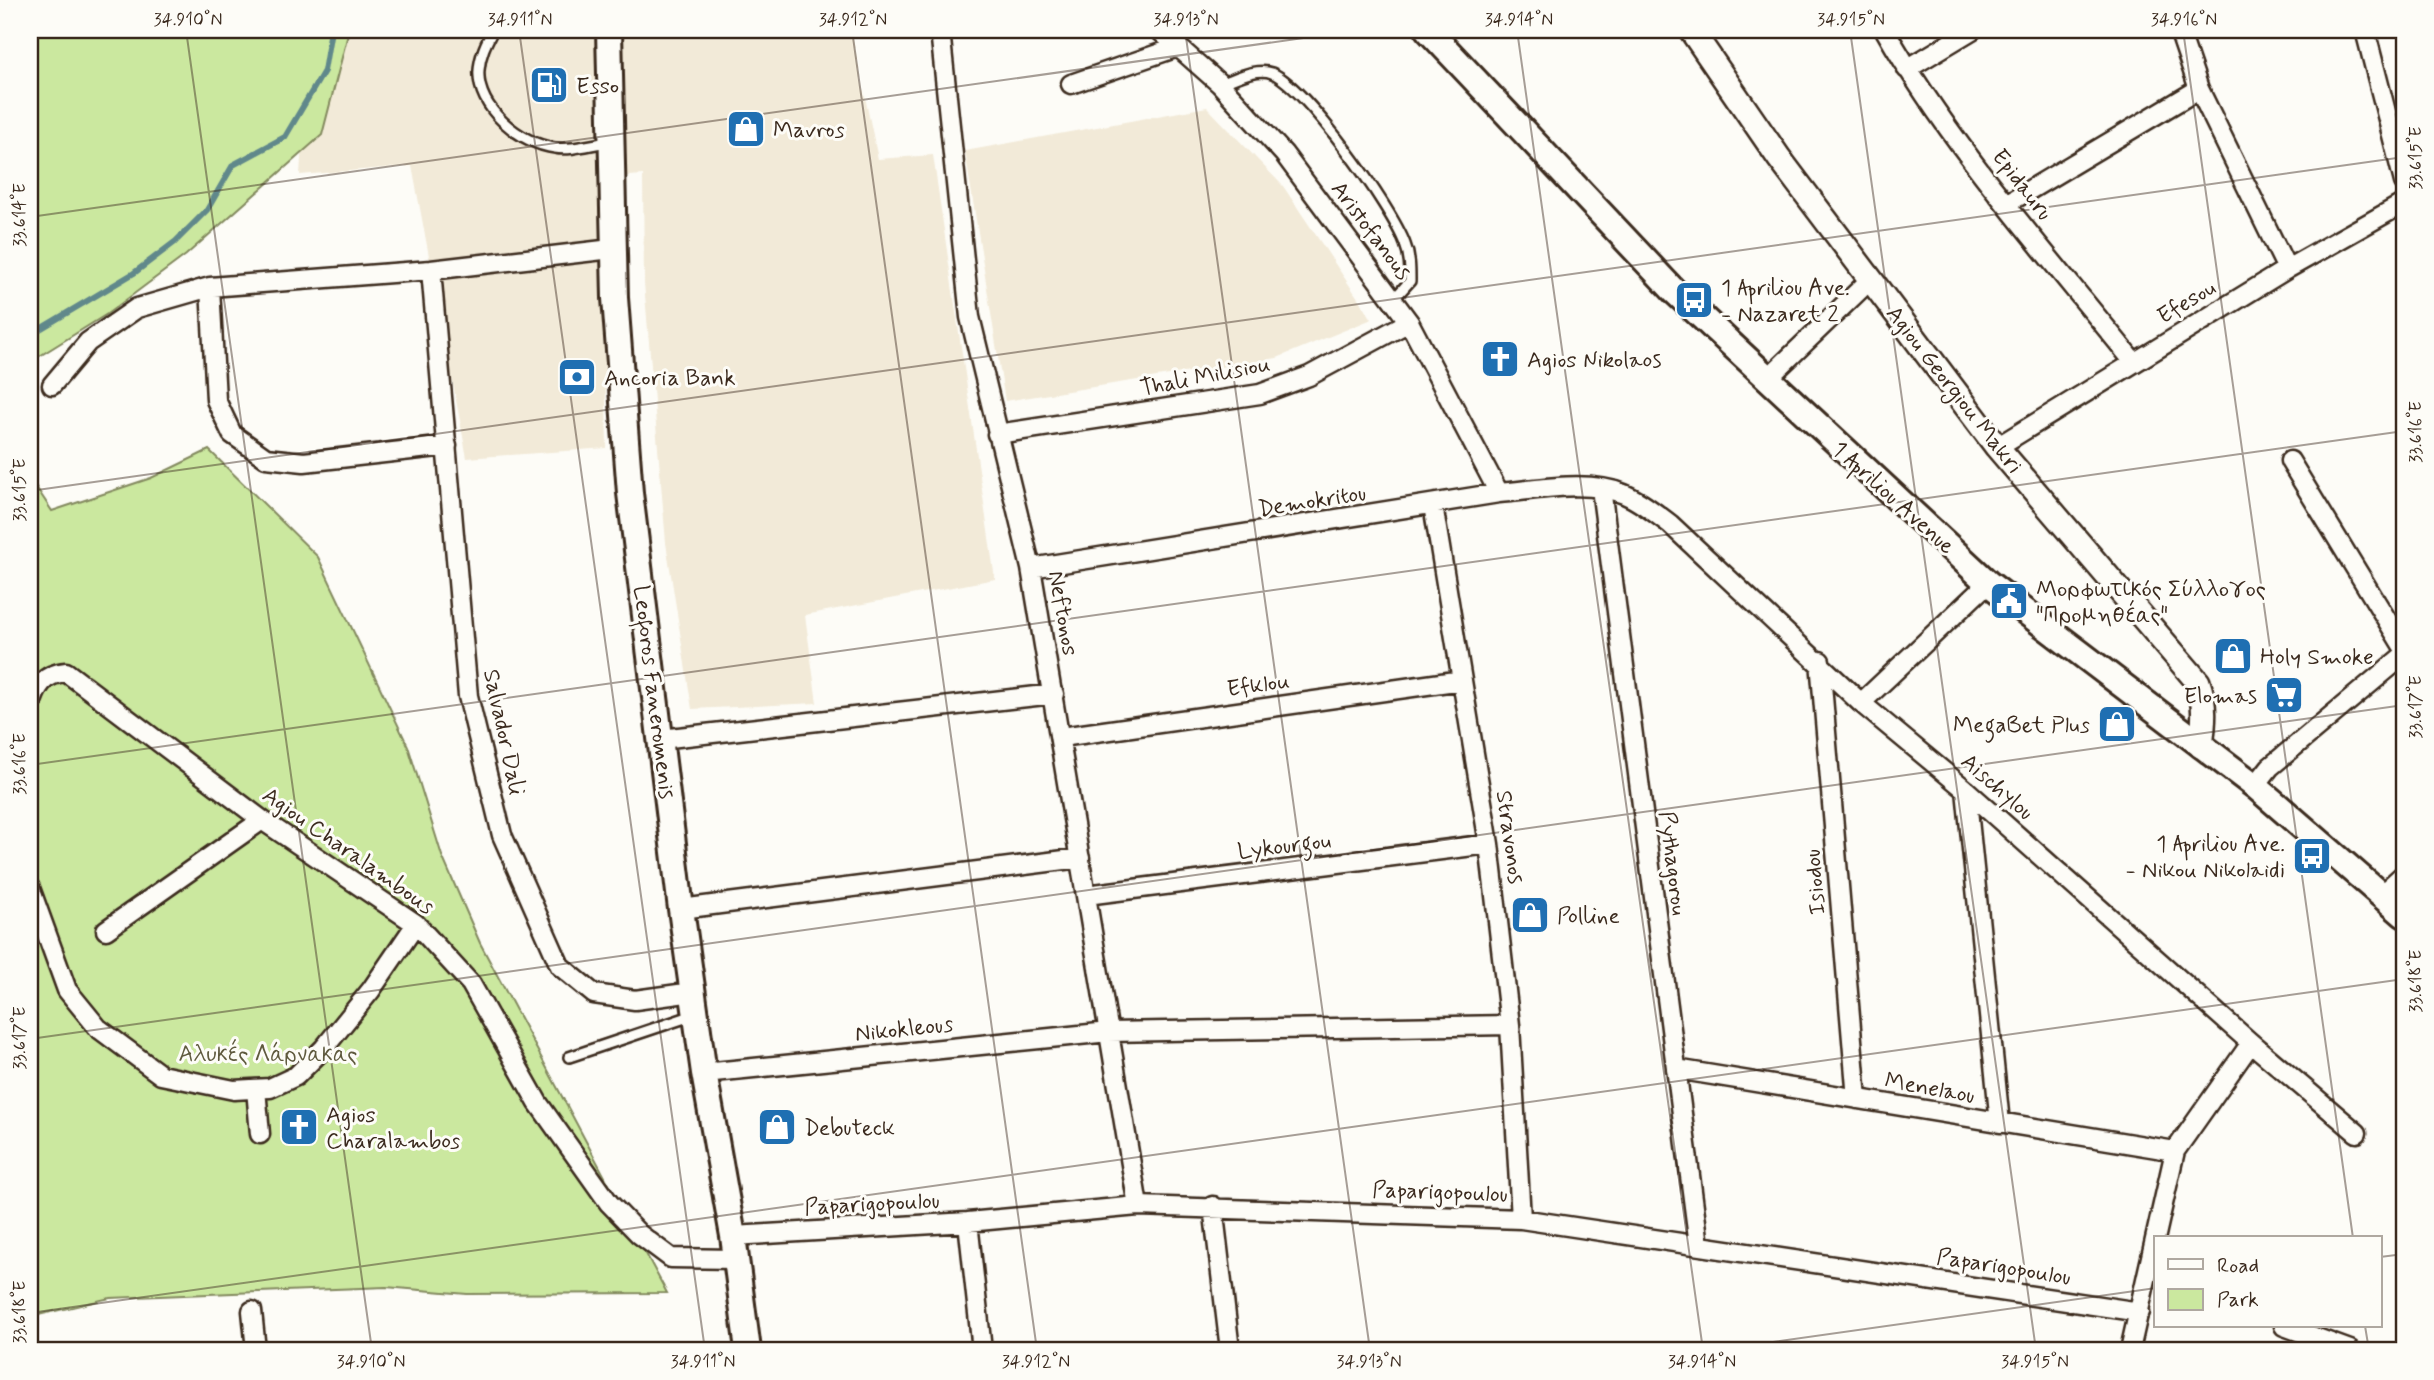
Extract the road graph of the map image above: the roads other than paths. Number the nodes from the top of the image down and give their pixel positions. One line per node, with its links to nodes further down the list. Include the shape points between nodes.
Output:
1 (493, 30): 16 (lane, via 482,52 479,73 482,90 504,124 526,140 557,149)
2 (609, 30): 16 (main road, Leoforos Faneromenis)
3 (940, 30): 30 (street, Neftonos, via 970,317)
4 (1159, 30): 11 (street, Aristofanous)
5 (1428, 30): 28 (main road, 1 Apriliou Avenue, via 1675,292)
6 (1691, 30): 23 (street, Agiou Georgiou Makri)
7 (1885, 30): 12 (street, Epidauru)
8 (1972, 30): 12 (street)
9 (2179, 30): 15 (street)
10 (2365, 30): 17 (street)
11 (1178, 47): 13 (street); 14 (street, Aristofanous)
12 (1907, 69): 19 (street, Epidauru)
13 (1071, 83)
14 (1220, 84): 25 (street, Aristofanous, via 1284,154); 25 (lane, via 1249,73 1272,73 1297,93 1346,149 1391,214 1406,245 1410,281)
15 (2199, 89): 19 (street); 21 (street)
16 (610, 142): 20 (main road, Leoforos Faneromenis)
17 (2404, 182)
18 (2404, 203): 21 (street, Efesou)
19 (2006, 204): 27 (street, Epidauru)
20 (612, 249): 22 (street); 47 (main road, Leoforos Faneromenis, via 630,493)
21 (2287, 269): 27 (street, Efesou)
22 (431, 270): 24 (street); 31 (street, Salvador Dali)
23 (1870, 280): 28 (street); 32 (street, Agiou Georgiou Makri)
24 (209, 287): 29 (street, via 137,308 88,342); 31 (street, via 216,400 232,434 266,458 304,462)
25 (1393, 300): 26 (street, Aristofanous)
26 (1409, 322): 30 (street, Thali Milisiou, via 1310,376 1260,394); 35 (street, Aristofanous)
27 (2133, 361): 32 (street, Efesou)
28 (1766, 380): 38 (main road, 1 Apriliou Avenue)
29 (52, 385)
30 (997, 434): 37 (street, Neftonos)
31 (447, 446): 62 (street, Salvador Dali, via 468,696 502,835 560,966 594,994)
32 (1997, 447): 48 (street, Agiou Georgiou Makri, via 2198,682 2205,708)
33 (2291, 461): 39 (street)
34 (1601, 488): 35 (street, Demokritou); 41 (street, Aischylou, via 1643,503 1670,524); 67 (street, Pythagorou)
35 (1499, 494): 36 (street, Demokritou)
36 (1433, 505): 37 (street, Demokritou); 42 (street, Stravonos)
37 (1031, 568): 43 (street, Neftonos)
38 (1987, 583): 45 (street); 48 (main road, 1 Apriliou Avenue)
39 (2404, 648)
40 (2404, 655): 49 (street, via 2270,767)
41 (1820, 661): 45 (street, Aischylou); 70 (street, Isiodou)
42 (1462, 680): 46 (street, Efklou); 52 (street, Stravonos)
43 (1054, 694): 46 (street, Neftonos); 47 (street)
44 (32, 700): 51 (street, Agiou Charalambous, via 44,678 66,672)
45 (1861, 703): 50 (street, Aischylou)
46 (1061, 737): 53 (street, Neftonos)
47 (661, 739): 58 (main road, Leoforos Faneromenis)
48 (2201, 746): 49 (main road, 1 Apriliou Avenue)
49 (2255, 786): 57 (main road, 1 Apriliou Avenue)
50 (1966, 790): 65 (street, Aischylou); 71 (street)
51 (262, 820): 60 (street, Agiou Charalambous); 61 (street)
52 (1489, 844): 56 (street, Lykourgou); 63 (street, Stravonos)
53 (1080, 858): 56 (street, Neftonos); 58 (street)
54 (2404, 874): 57 (street)
55 (30, 888): 69 (street, via 67,990 98,1028 161,1075 234,1090)
56 (1086, 895): 64 (street, Neftonos)
57 (2381, 895): 59 (main road, 1 Apriliou Avenue)
58 (681, 909): 62 (main road, Leoforos Faneromenis)
59 (2404, 915)
60 (416, 924): 69 (street, via 324,1048 296,1076); 81 (street, Agiou Charalambous, via 471,984 538,1103 609,1203 639,1234 671,1258)
61 (106, 930)
62 (695, 1003): 66 (lane); 68 (main road, Leoforos Faneromenis)
63 (1510, 1025): 64 (street, Nikokleous); 77 (street, Stravonos)
64 (1109, 1032): 68 (street, Nikokleous); 75 (street, Neftonos)
65 (2251, 1044): 72 (street, Aischylou); 74 (street)
66 (569, 1057)
67 (1676, 1069): 70 (street, Menelaou); 80 (street, Pythagorou)
68 (704, 1073): 81 (main road, Leoforos Faneromenis)
69 (256, 1089): 73 (street)
70 (1857, 1099): 71 (street, Menelaou)
71 (2000, 1124): 74 (street, Menelaou)
72 (2357, 1133)
73 (260, 1134)
74 (2175, 1151): 79 (street)
75 (1138, 1206): 76 (street, Paparigopoulou); 78 (street, Paparigopoulou)
76 (1213, 1206): 77 (street, Paparigopoulou); 89 (street)
77 (1521, 1219): 80 (street, Paparigopoulou)
78 (968, 1222): 81 (street, Paparigopoulou); 88 (street)
79 (2159, 1236)
80 (1699, 1245): 84 (street, Paparigopoulou)
81 (734, 1247): 86 (main road, Leoforos Faneromenis)
82 (2152, 1277): 84 (street)
83 (252, 1311): 87 (street)
84 (2140, 1312): 90 (street)
85 (2290, 1328): 91 (street)
86 (750, 1344)
87 (256, 1350)
88 (982, 1350)
89 (1230, 1350)
90 (2130, 1350)
91 (2350, 1350)

